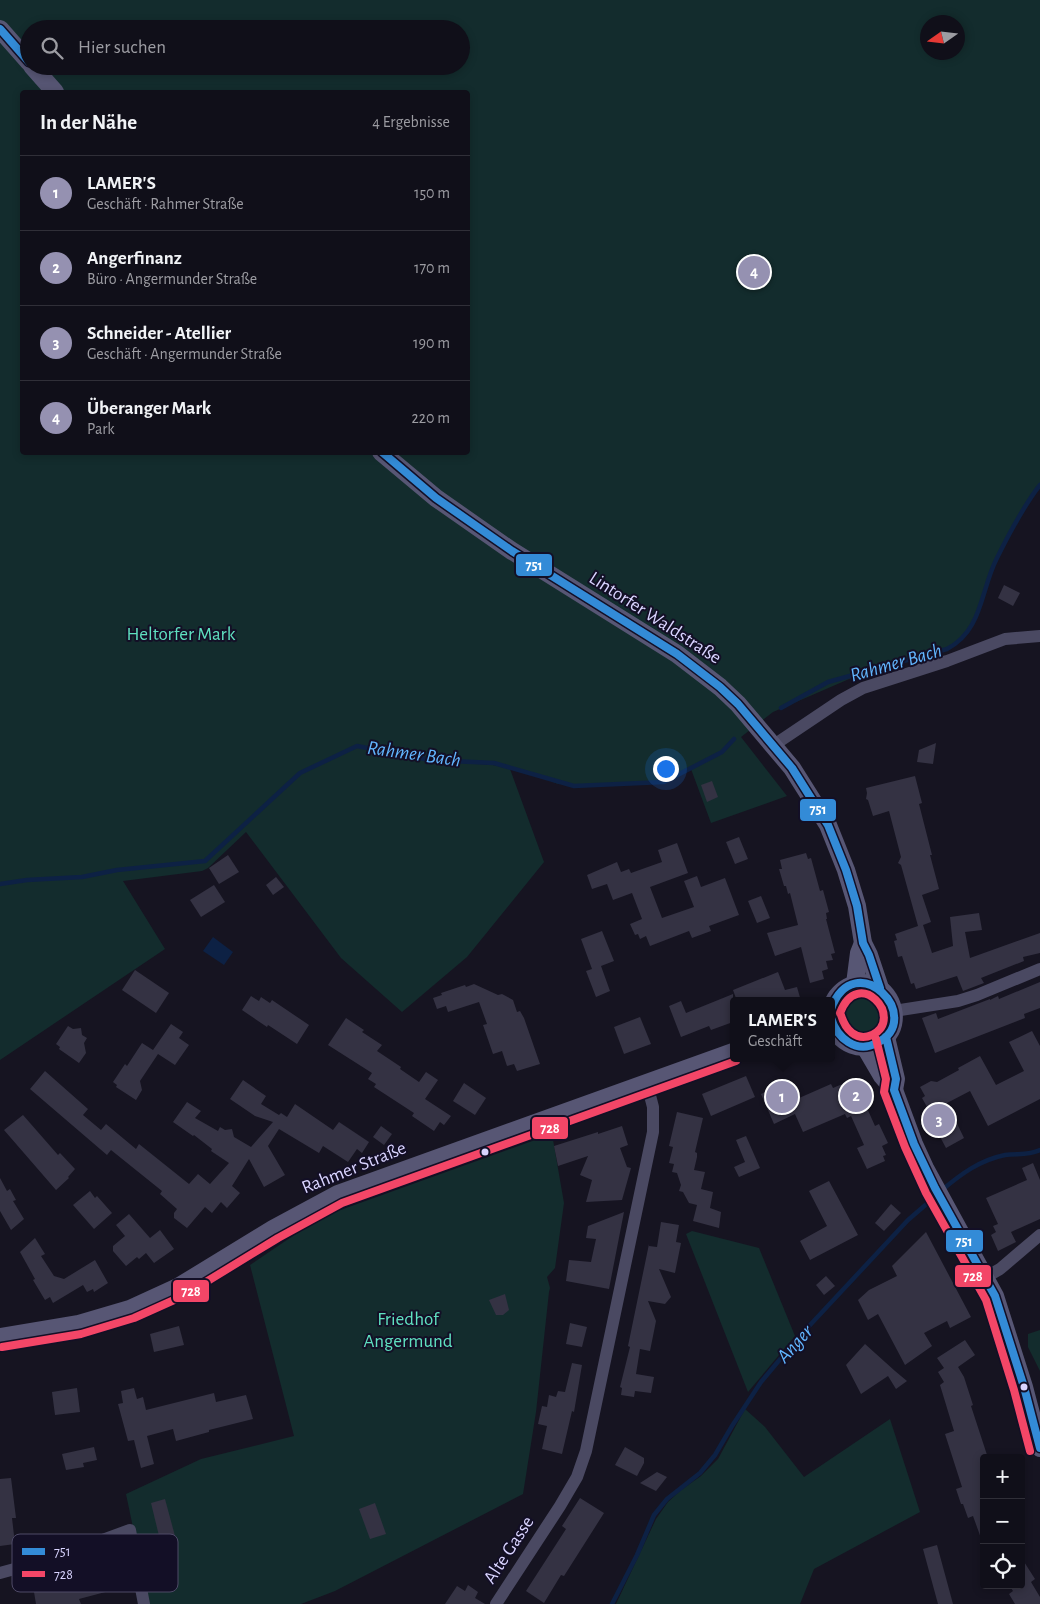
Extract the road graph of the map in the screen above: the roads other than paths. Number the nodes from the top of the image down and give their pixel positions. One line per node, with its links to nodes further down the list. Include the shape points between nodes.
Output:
1 (0, 29): 2 (main road)
2 (20, 52)
3 (40, 75): 4 (main road)
4 (53, 90)
5 (385, 455): 7 (main road, Lintorfer Waldstraße, via 436,498 512,551 697,668 738,704)
6 (1040, 636): 7 (street, via 1005,639 863,688)
7 (774, 745): 8 (main road, Lintorfer Waldstraße, via 811,796 835,840 857,906)
8 (863, 943): 10 (main road); 11 (main road, Lintorfer Waldstraße)
9 (1040, 969): 13 (street, via 958,1001)
10 (855, 984): 11 (main road, via 872,984); 12 (main road, via 844,988)
11 (880, 988): 13 (main road, Lintorfer Waldstraße, via 892,1002)
12 (835, 999)
13 (894, 1011): 15 (main road)
14 (835, 1031): 16 (main road, via 848,1043)
15 (886, 1037): 16 (main road); 19 (main road, via 896,1079)
16 (865, 1047): 19 (main road)
17 (730, 1053): 18 (main road, Rahmer Straße)
18 (647, 1084): 22 (main road, Rahmer Straße, via 338,1194 150,1302 79,1324); 26 (street, Alte Gasse, via 653,1107 653,1132 586,1451 578,1477)
19 (894, 1090): 21 (main road, via 925,1168)
20 (1040, 1235): 21 (street)
21 (986, 1277): 23 (main road, via 1002,1314)
22 (0, 1337)
23 (1040, 1448)
24 (119, 1534): 25 (street, via 130,1530)
25 (131, 1534)
26 (496, 1604)

